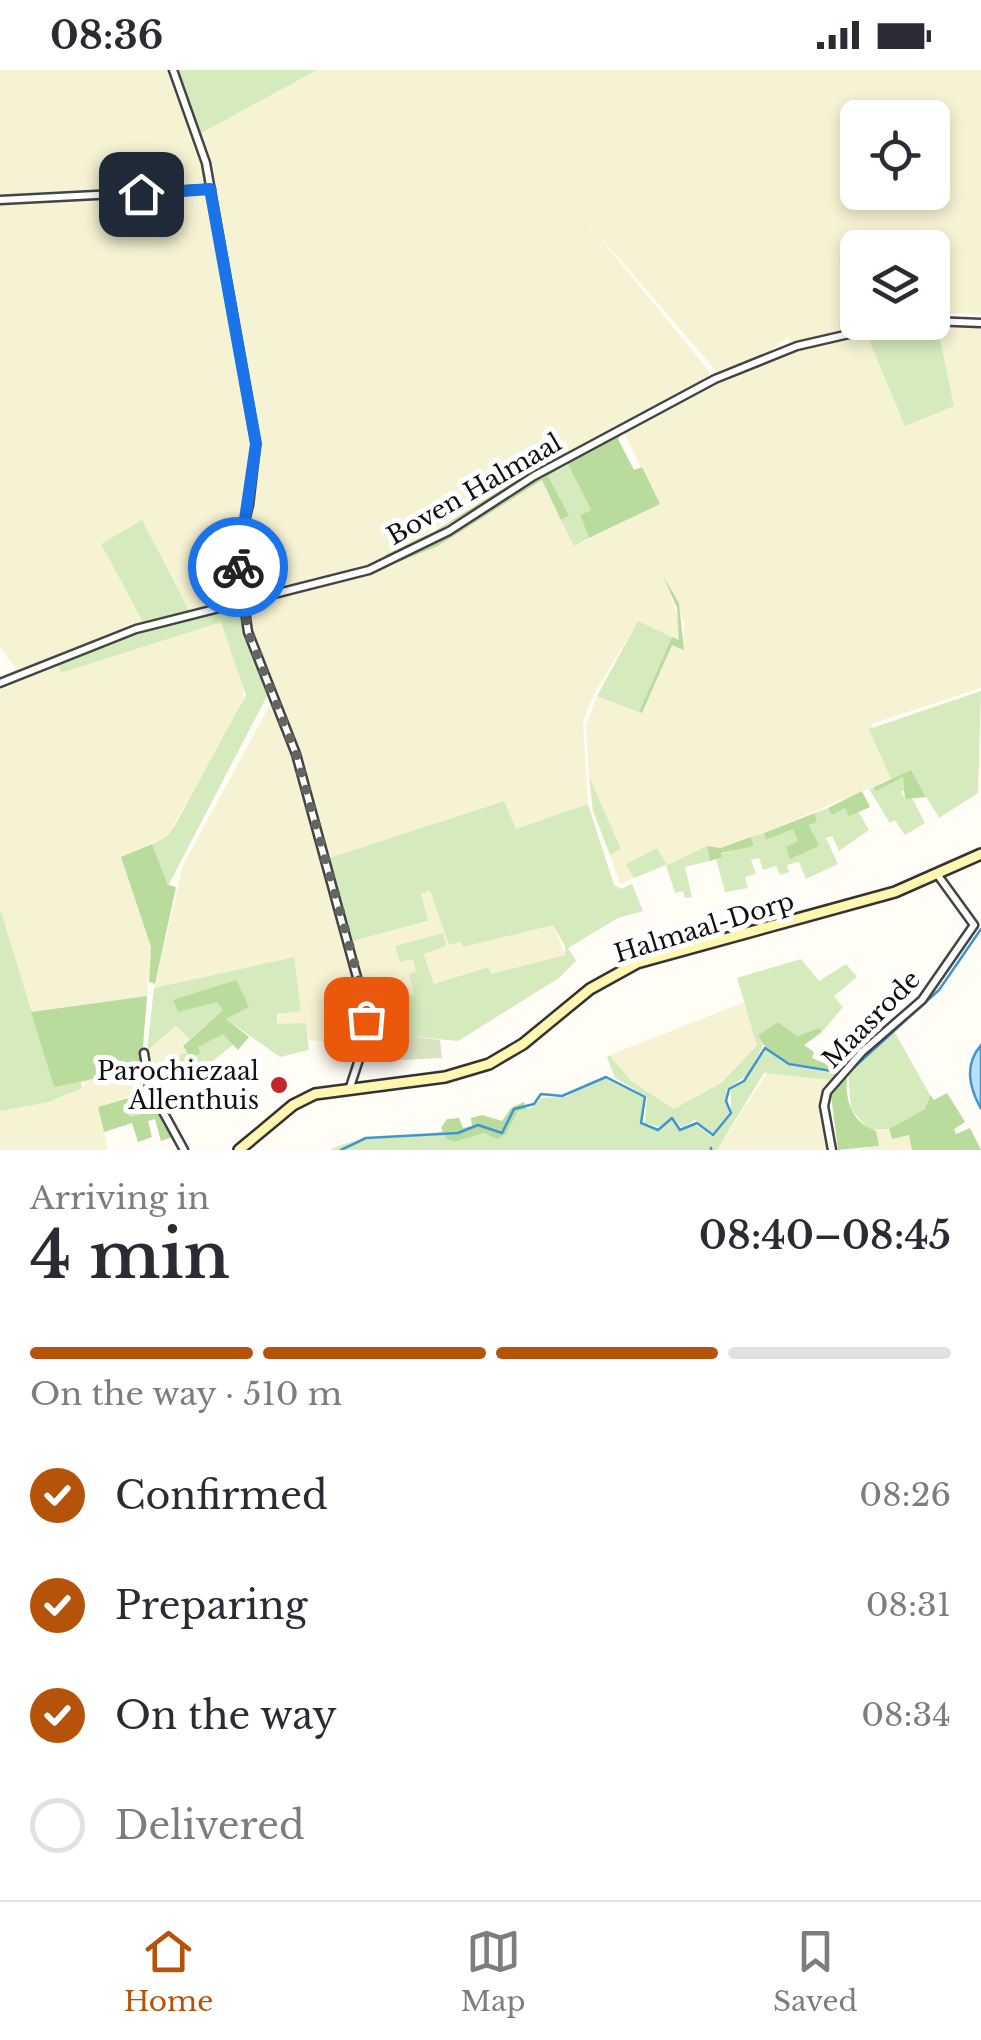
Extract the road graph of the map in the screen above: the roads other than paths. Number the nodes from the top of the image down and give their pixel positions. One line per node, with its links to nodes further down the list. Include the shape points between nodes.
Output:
1 (173, 70): 2 (street)
2 (210, 189): 3 (street); 7 (street, via 256,444 237,554)
3 (0, 200)
4 (950, 321): 5 (street)
5 (981, 323)
6 (840, 336): 7 (street, Boven Halmaal, via 715,379 382,564)
7 (242, 600): 8 (street, Boven Halmaal, via 136,629); 12 (street, via 254,652 296,754 360,984)
8 (0, 683)
9 (981, 854): 10 (street, Halmaal-Dorp)
10 (938, 874): 11 (street, Maasrode); 15 (street, Halmaal-Dorp, via 895,892 638,963 476,1069)
11 (978, 923): 18 (street, Maasrode, via 922,1000 827,1092)
12 (366, 1034): 13 (street); 15 (street)
13 (381, 1035)
14 (144, 1053): 16 (street, via 149,1086)
15 (350, 1088): 17 (street, Halmaal-Dorp, via 301,1100)
16 (184, 1150)
17 (239, 1150)
18 (832, 1150)

